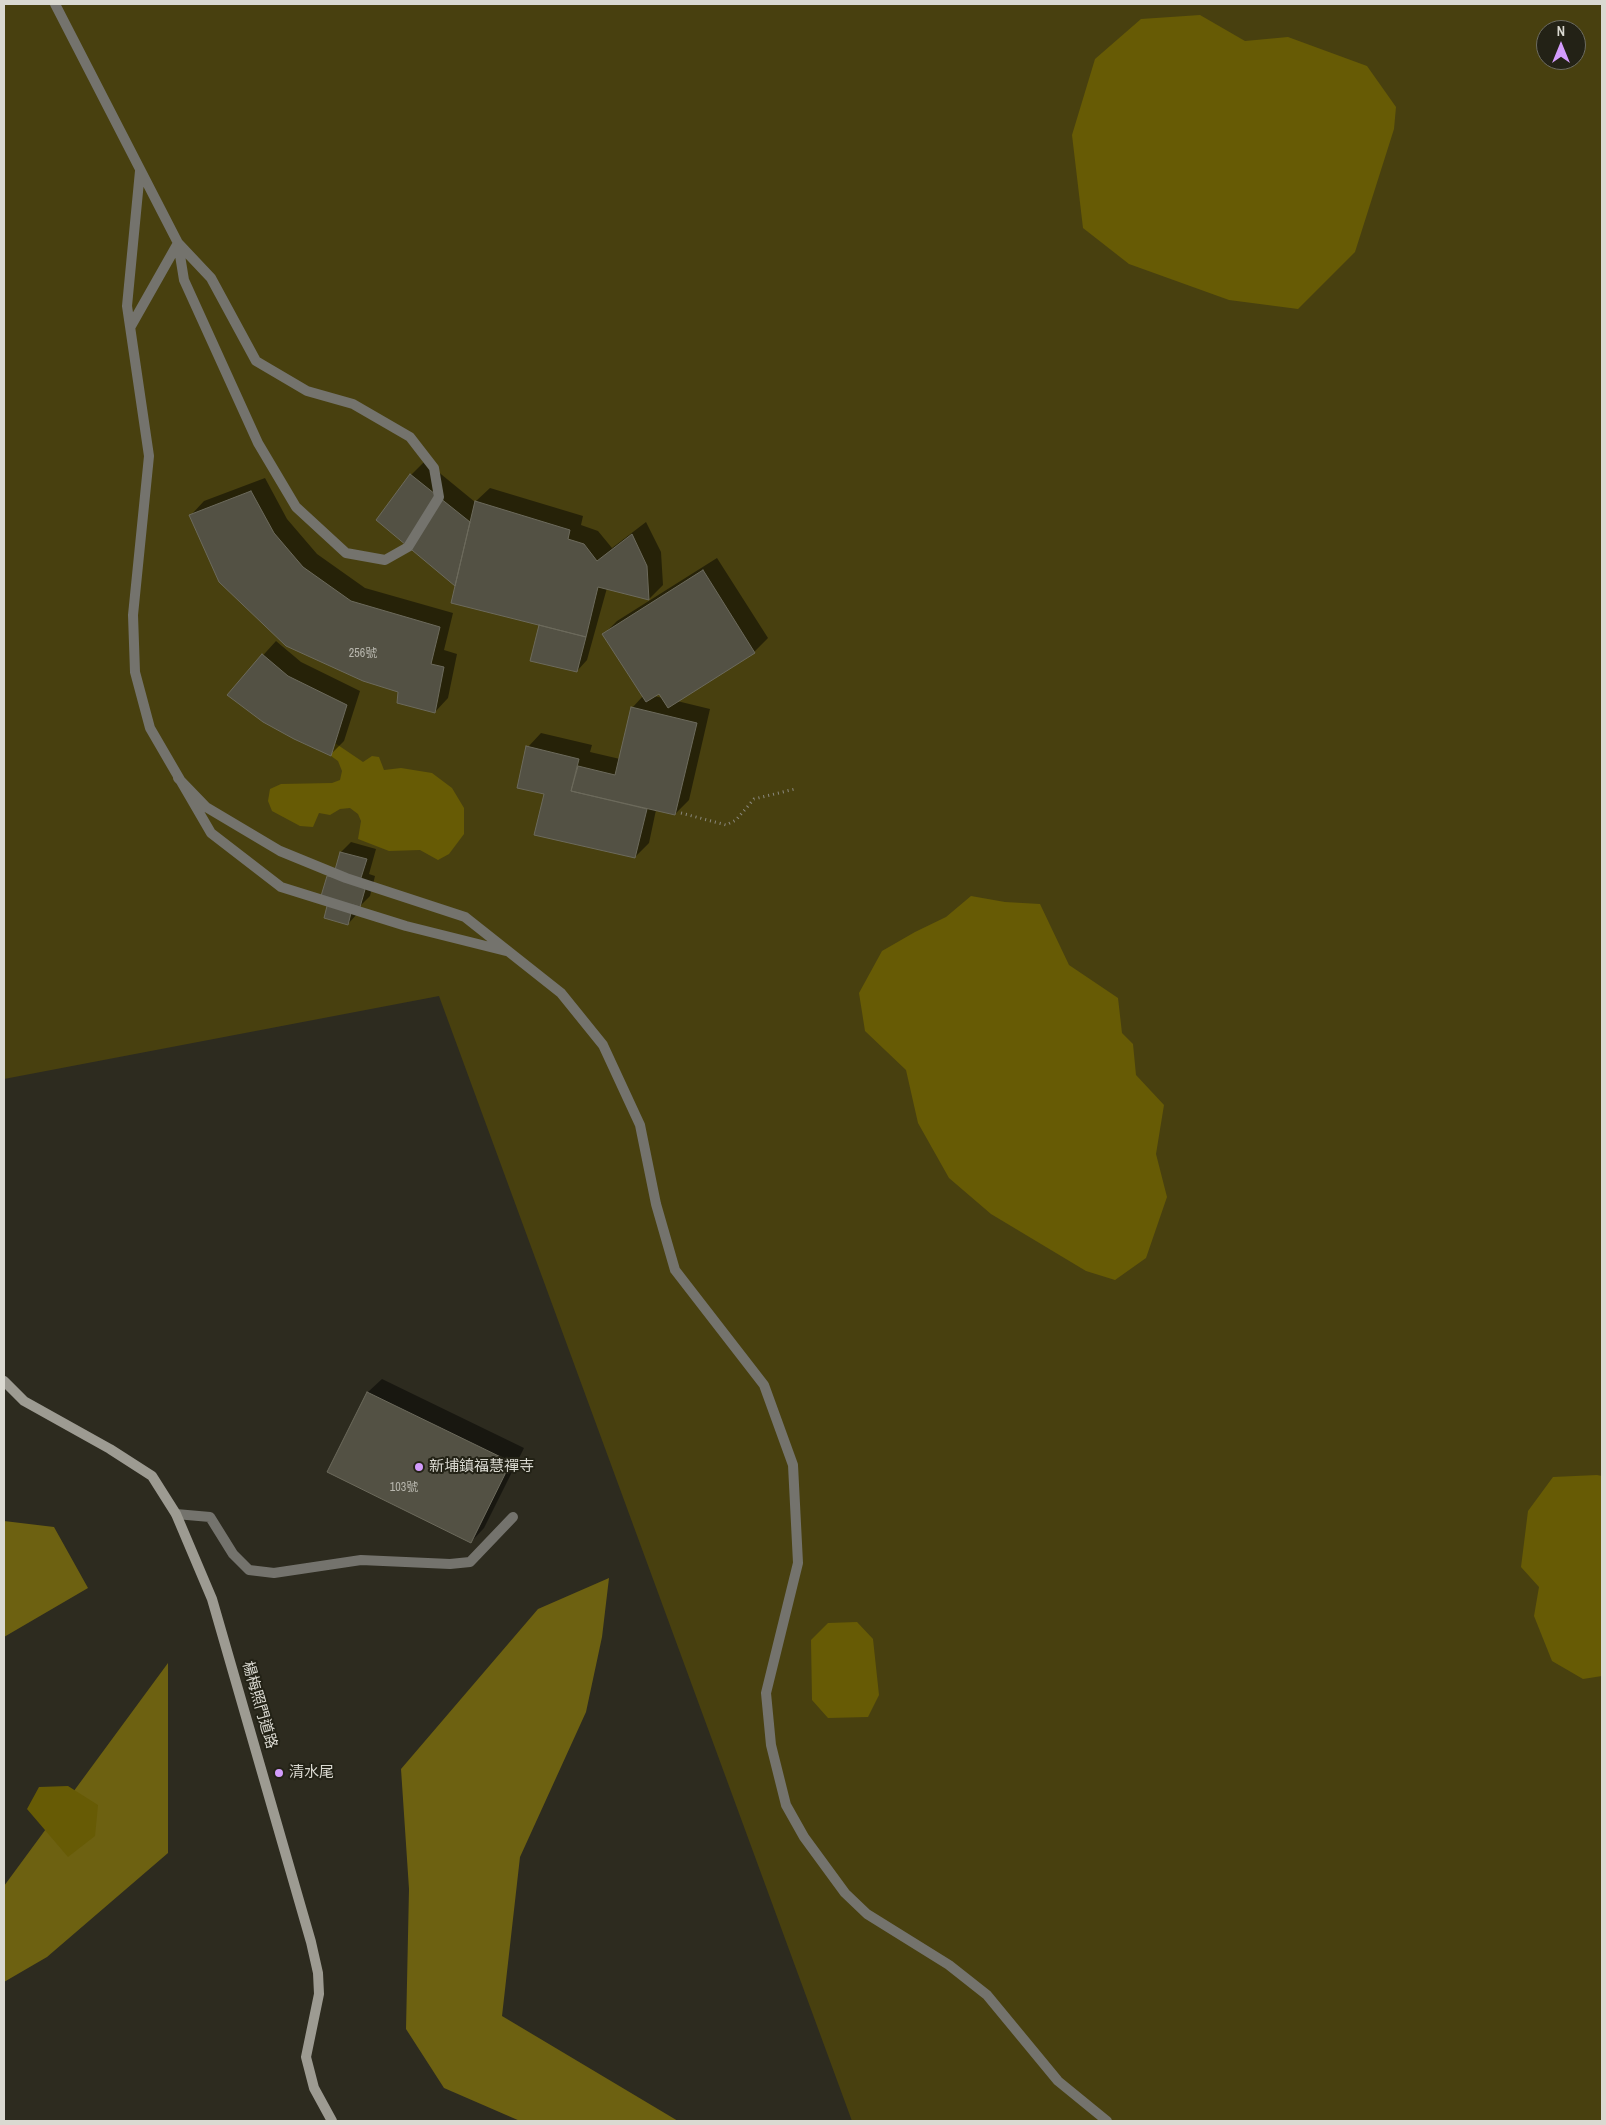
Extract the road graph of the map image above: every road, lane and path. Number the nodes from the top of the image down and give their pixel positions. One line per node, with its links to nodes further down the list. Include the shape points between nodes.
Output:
1 (55, 4): 2 (street)
2 (141, 170): 3 (street); 4 (street, via 127,306)
3 (178, 243): 3 (street, via 184,280 258,443 296,507 346,553 385,560 408,547 439,497 434,468 410,438 353,404 307,391 256,361 211,278); 4 (street)
4 (131, 326): 5 (street, via 149,456 133,615 135,672 150,728)
5 (178, 778): 8 (street, via 206,807 280,851 346,878 465,917); 8 (street, via 211,833 282,887 406,926)
6 (795, 789): 7 (path, via 754,799 736,820 726,825)
7 (681, 813)
8 (512, 953): 13 (street, via 561,993 603,1045 640,1124 656,1204 675,1270 764,1385 793,1465 798,1564 766,1693 772,1745 786,1805 804,1838 845,1893 867,1914 949,1964 987,1995 1058,2081)
9 (4, 1382): 10 (street, 楊梅照門道路, via 24,1401 152,1476)
10 (176, 1514): 11 (street, via 210,1516 233,1554 249,1570 274,1573 361,1560 470,1562); 12 (street, 楊梅照門道路, via 212,1599 311,1942 319,1994 306,2057 314,2088)
11 (513, 1516)
12 (332, 2121)
13 (1107, 2121)

